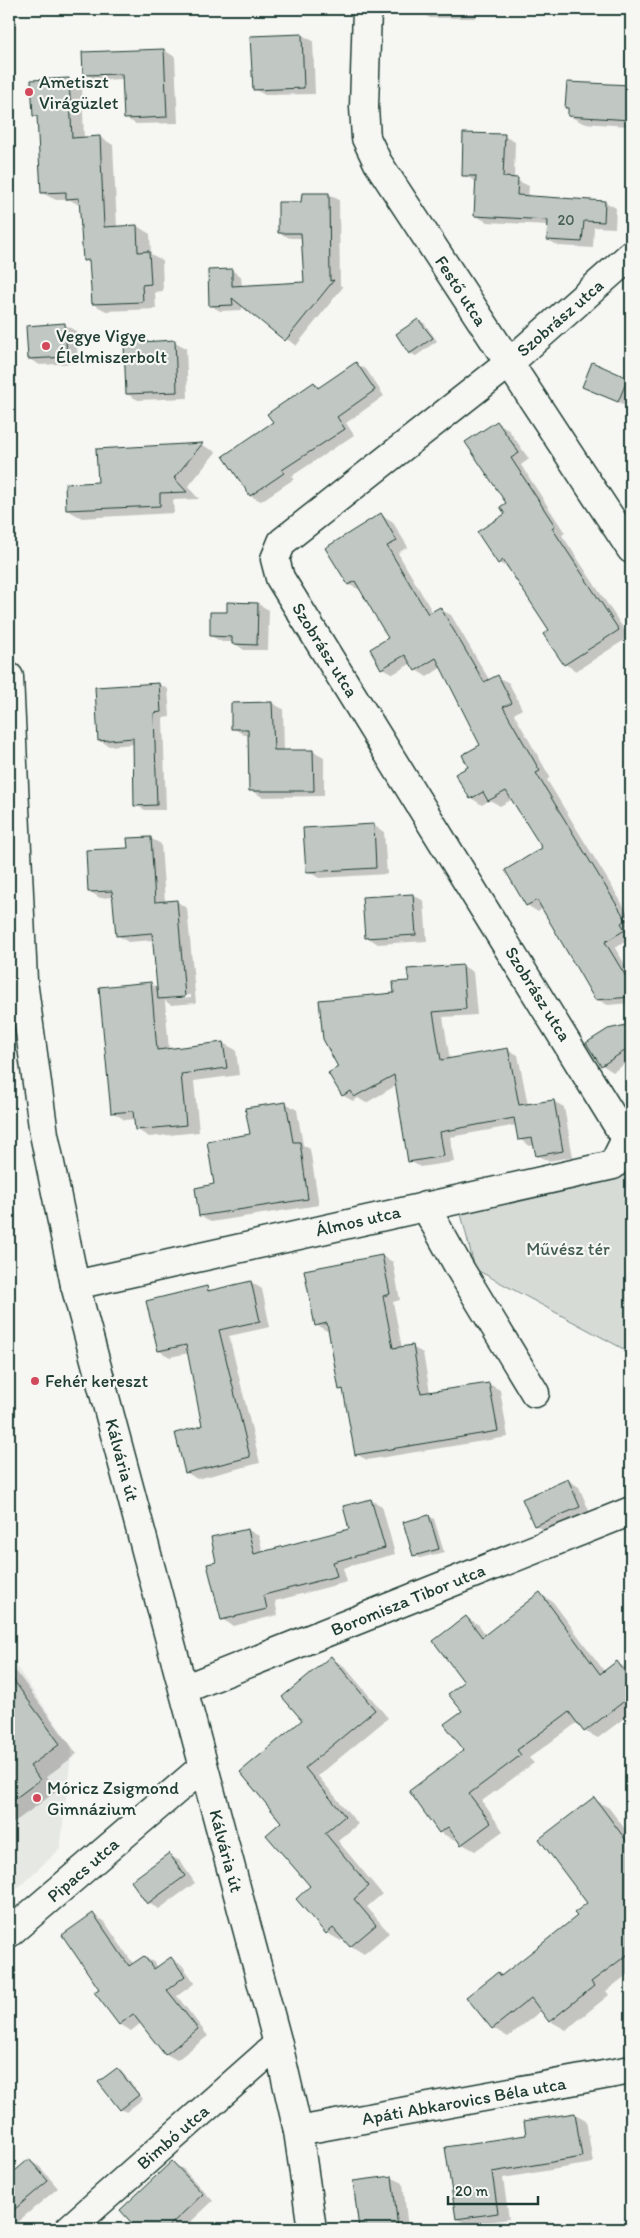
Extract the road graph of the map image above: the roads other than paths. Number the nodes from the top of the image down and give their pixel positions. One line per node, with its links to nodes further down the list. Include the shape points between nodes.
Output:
1 (367, 9): 3 (street, Festő utca, via 366,138 378,163)
2 (631, 255): 3 (street, Szobrász utca)
3 (508, 364): 4 (street, Festő utca); 7 (street, Szobrász utca, via 282,542 275,559 280,578)
4 (631, 549)
5 (9, 678): 6 (street, Kálvária út)
6 (16, 982): 9 (street, Kálvária út)
7 (626, 1139): 8 (street, Álmos utca, via 613,1165)
8 (425, 1206): 9 (street, Álmos utca); 10 (street)
9 (75, 1285): 12 (street, Kálvária út)
10 (535, 1393)
11 (631, 1511): 12 (street, Boromisza Tibor utca)
12 (184, 1690): 13 (street, Kálvária út)
13 (203, 1767): 14 (street, Pipacs utca); 15 (street, Kálvária út)
14 (9, 1934)
15 (278, 2044): 17 (street, Kálvária út); 18 (street, Bimbó utca)
16 (631, 2070): 17 (street, Apáti Abkarovics Béla utca)
17 (298, 2131): 19 (street, Kálvária út)
18 (68, 2229)
19 (312, 2229)

